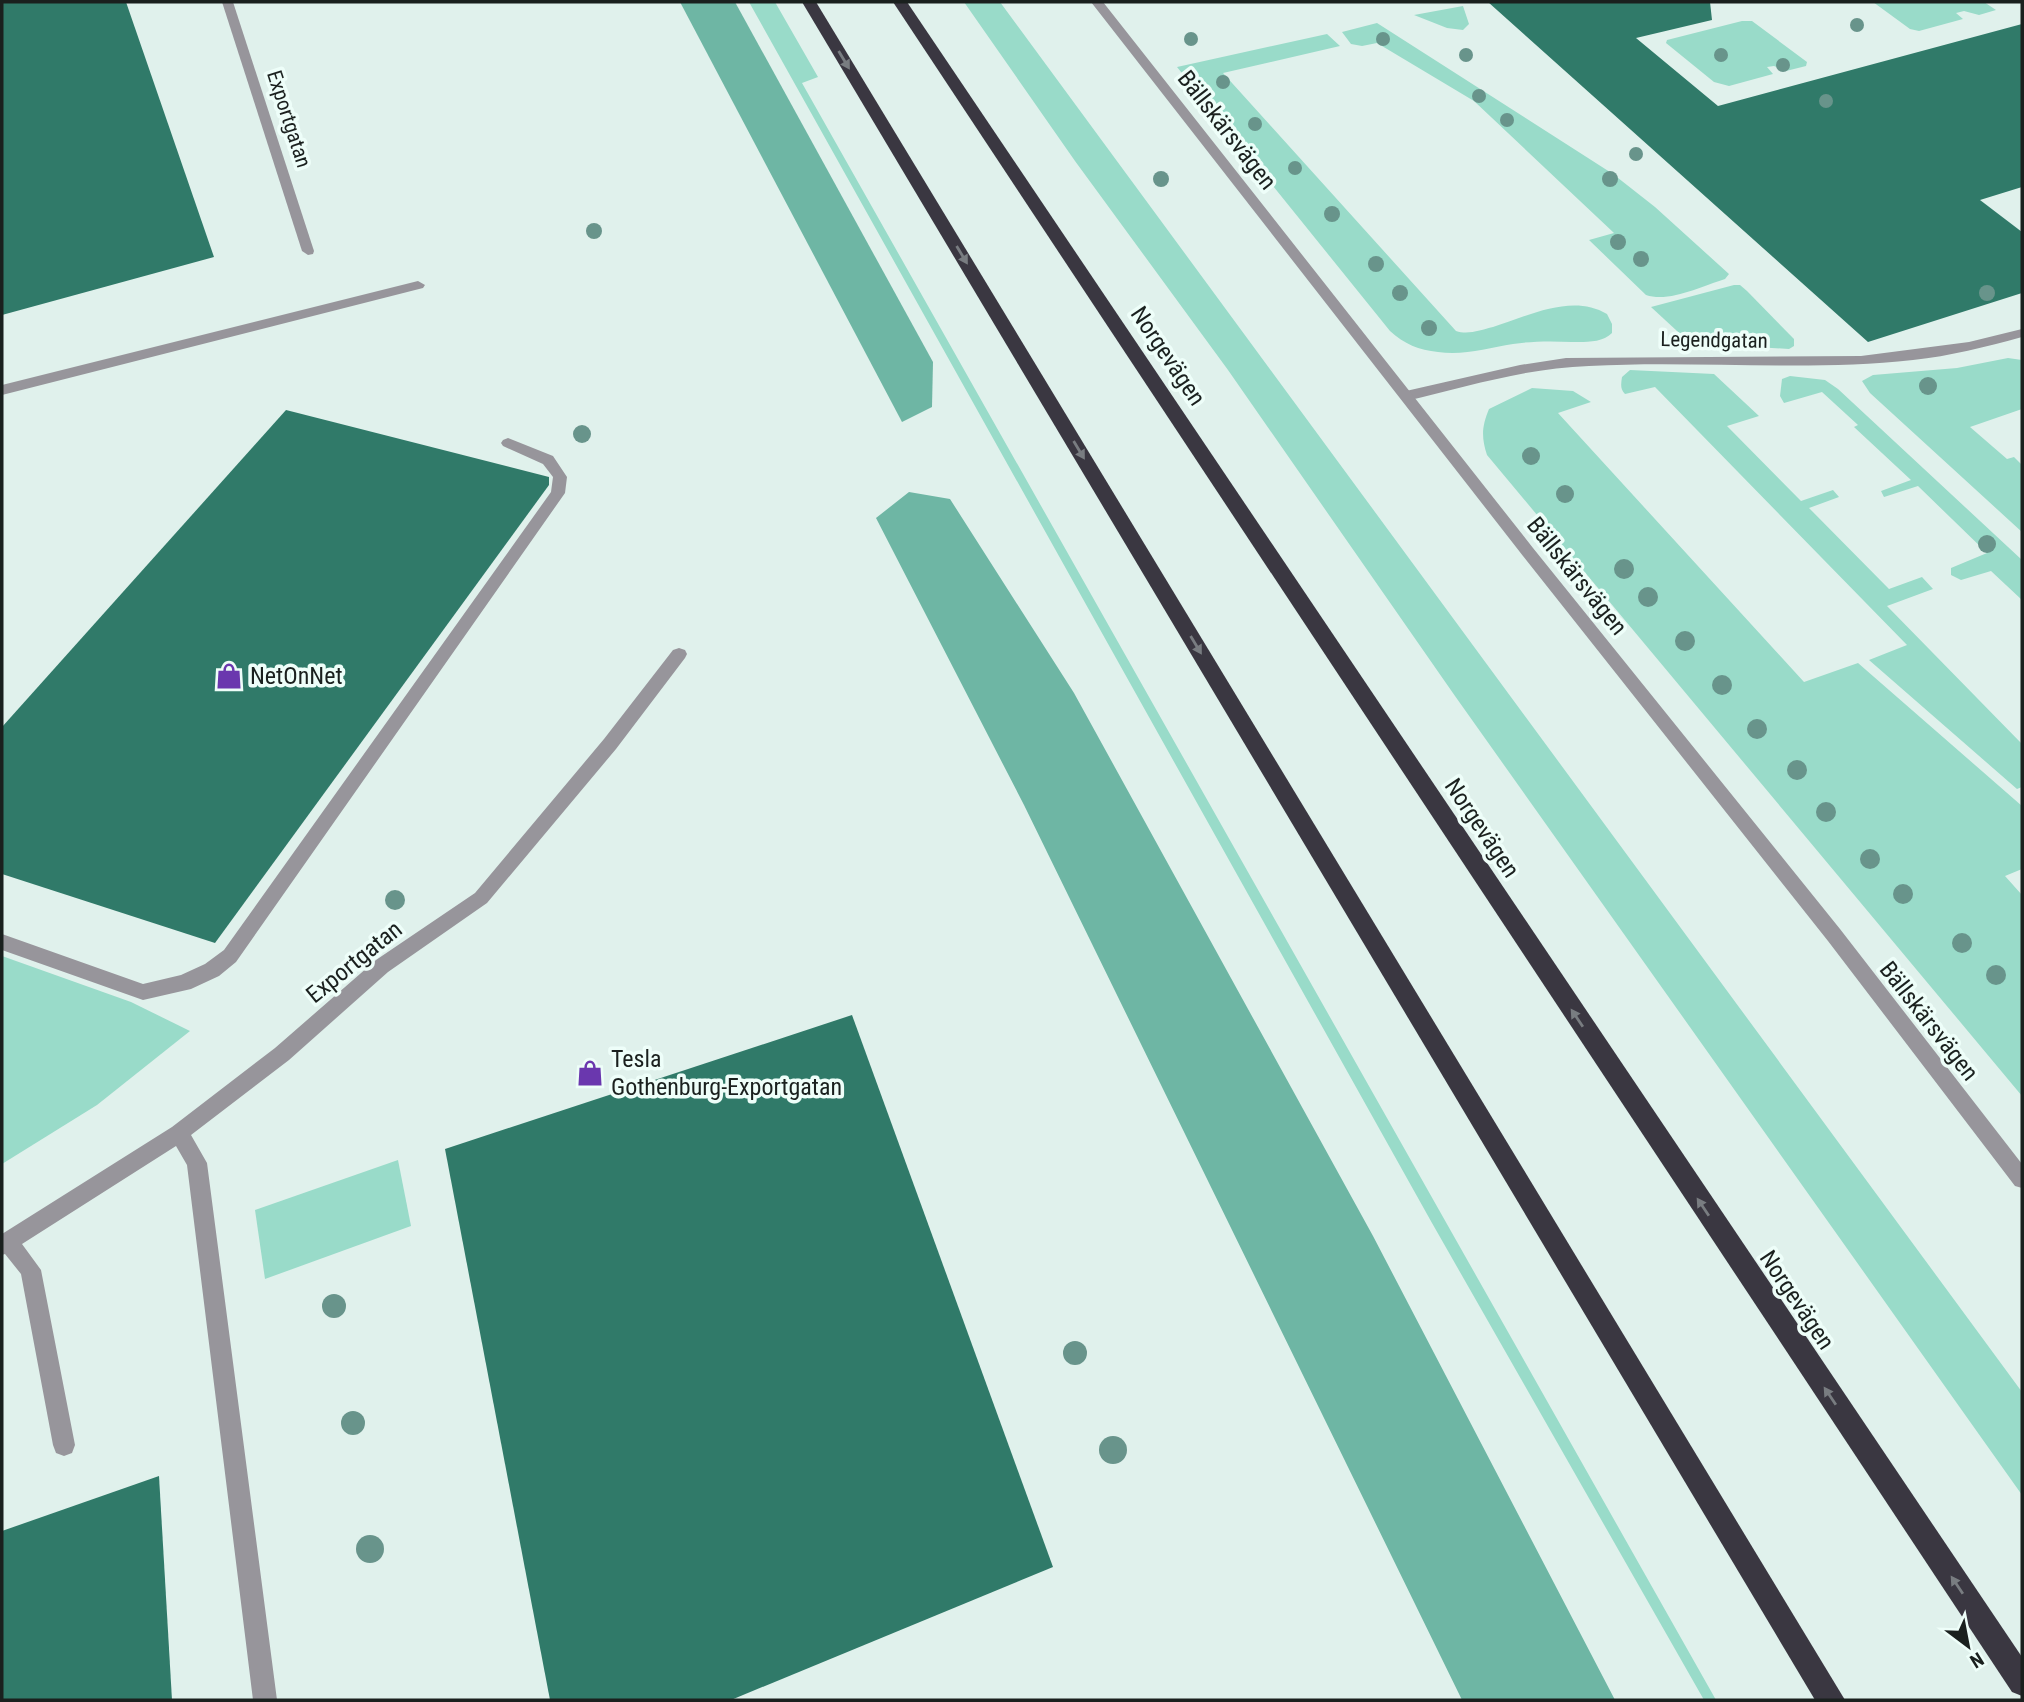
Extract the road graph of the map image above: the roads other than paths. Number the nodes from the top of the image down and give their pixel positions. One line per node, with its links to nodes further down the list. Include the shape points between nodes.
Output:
1 (227, 2): 5 (street, Exportgatan)
2 (809, 2): 19 (highway, one-way to 19)
3 (900, 2): 17 (highway, Norgevägen, one-way to 3)
4 (1097, 2): 9 (street, Bällskärsvägen)
5 (308, 251)
6 (418, 285): 8 (street)
7 (2022, 333): 9 (street, Legendgatan, via 1913,358 1840,363 1585,361)
8 (2, 390)
9 (1406, 396): 14 (street, Bällskärsvägen)
10 (508, 443): 12 (street, via 548,460 560,477 558,493 230,956 184,983 144,992)
11 (679, 653): 13 (street, Exportgatan, via 610,744 481,898 382,966 282,1054)
12 (2, 942)
13 (179, 1133): 15 (street, Exportgatan); 18 (street, via 197,1163)
14 (2022, 1179)
15 (5, 1243): 16 (street, via 31,1270)
16 (64, 1445)
17 (2022, 1682)
18 (265, 1700)
19 (1831, 1700)

